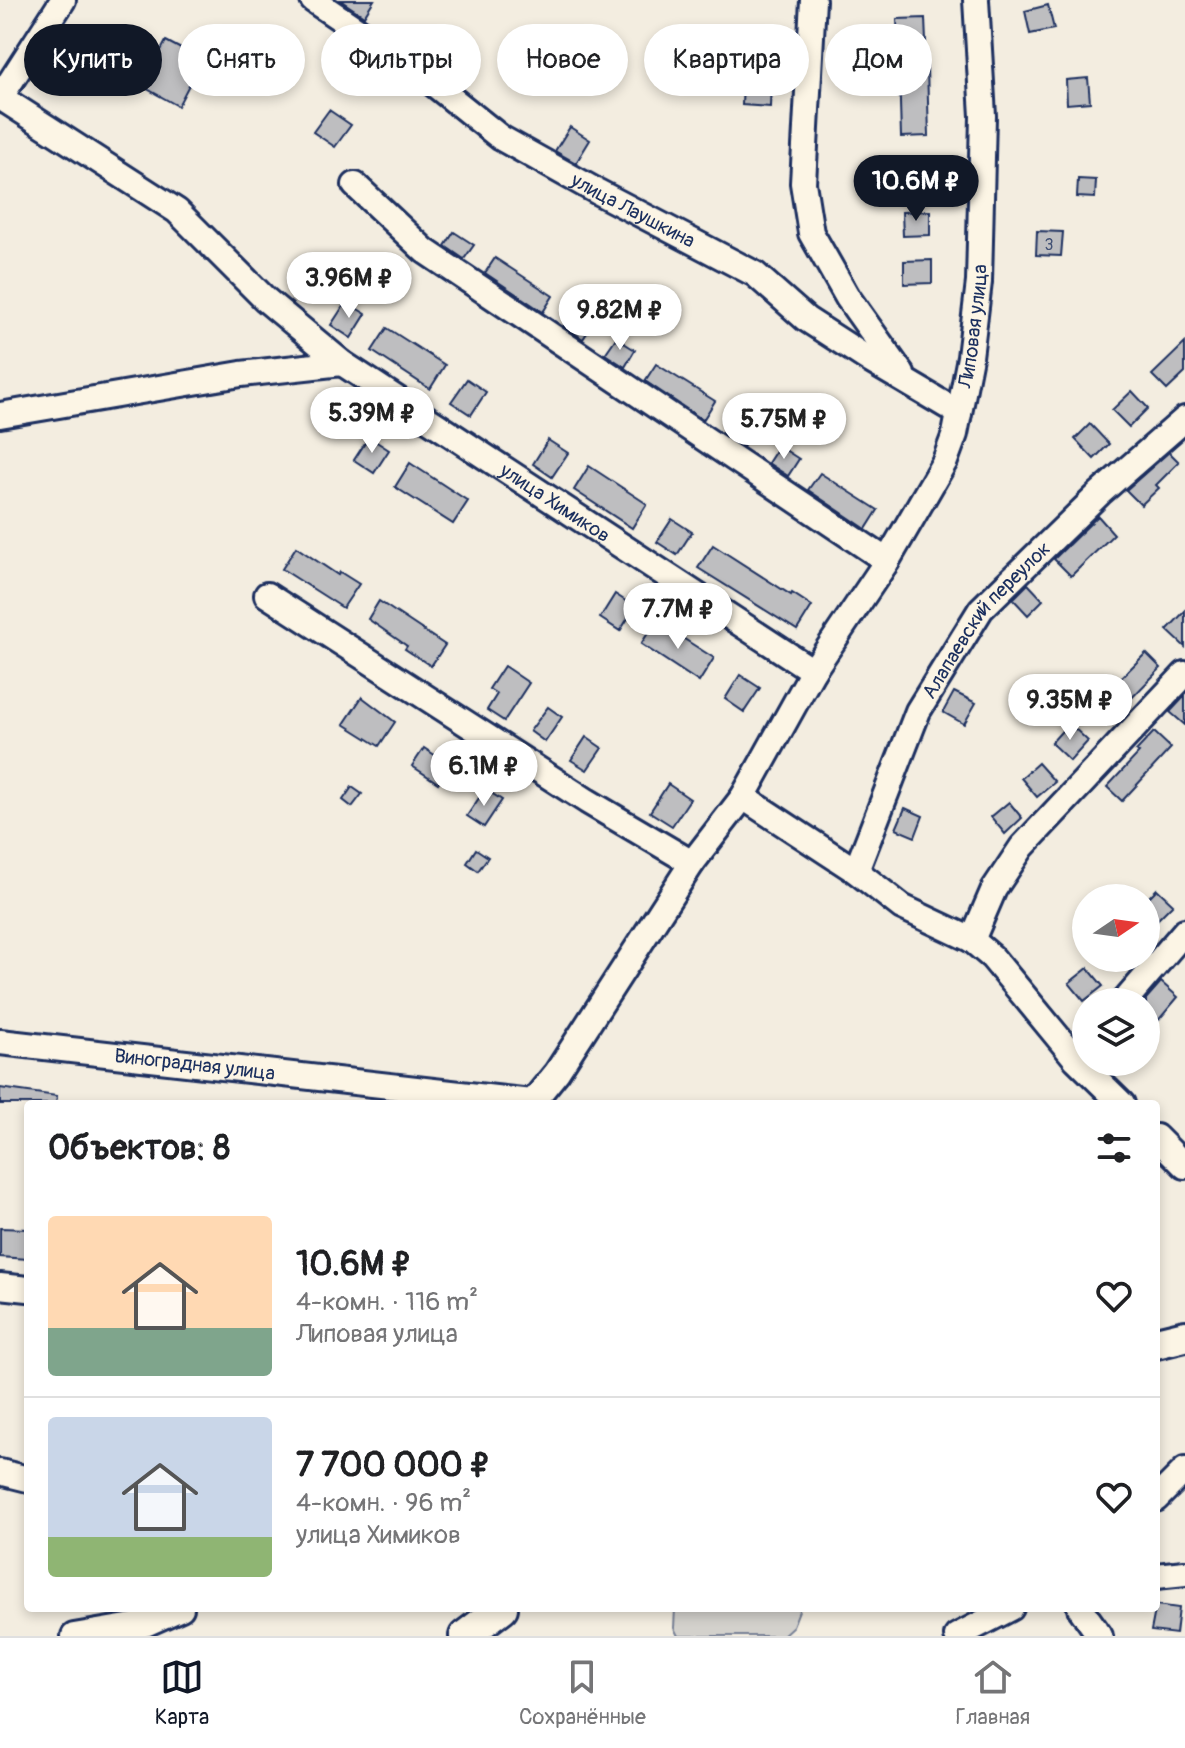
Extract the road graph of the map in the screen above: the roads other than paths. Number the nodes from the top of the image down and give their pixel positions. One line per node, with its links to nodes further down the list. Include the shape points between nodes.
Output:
1 (63, 0): 5 (street)
2 (313, 0): 8 (street, улица Лаушкина, via 415,69 501,138 755,274 806,319)
3 (813, 0): 8 (street, via 803,183 811,233 848,298)
4 (976, 0): 9 (street, Липовая улица, via 983,116 979,282)
5 (0, 97): 7 (street, улица Химиков, via 177,211 265,299)
6 (355, 185): 12 (street, via 425,251)
7 (342, 363): 10 (street, via 241,374); 14 (street, улица Химиков)
8 (911, 385): 9 (street, улица Лаушкина)
9 (959, 413): 12 (street, Липовая улица, via 945,461)
10 (0, 415)
11 (1185, 419): 18 (street, Алапаевский переулок, via 981,609 918,711)
12 (887, 561): 14 (street, Липовая улица)
13 (267, 595): 17 (street)
14 (813, 671): 16 (street, Липовая улица)
15 (1185, 674): 20 (street, via 1022,847 994,889)
16 (743, 797): 17 (street, Липовая улица); 18 (street)
17 (692, 863): 26 (street, Липовая улица)
18 (856, 871): 20 (street, via 902,907)
19 (1185, 931): 21 (street)
20 (972, 940): 23 (street)
21 (1136, 988)
22 (0, 1042): 25 (street, Виноградная улица)
23 (1072, 1043)
24 (1099, 1076): 27 (street)
25 (505, 1100)
26 (534, 1100)
27 (1119, 1100)
28 (1160, 1141): 29 (street)
29 (1185, 1166)
30 (0, 1286): 31 (street)
31 (24, 1289)
32 (1185, 1336): 33 (main road)
33 (1160, 1342)
34 (1185, 1470): 37 (street)
35 (0, 1472): 36 (street)
36 (24, 1478)
37 (1160, 1495)
38 (1185, 1573): 39 (street)
39 (1160, 1576)
40 (173, 1612): 44 (street, via 145,1624)
41 (497, 1612): 45 (main road)
42 (1003, 1612): 46 (street)
43 (1083, 1612): 47 (street)
44 (74, 1636)
45 (465, 1636)
46 (957, 1636)
47 (1100, 1636)

